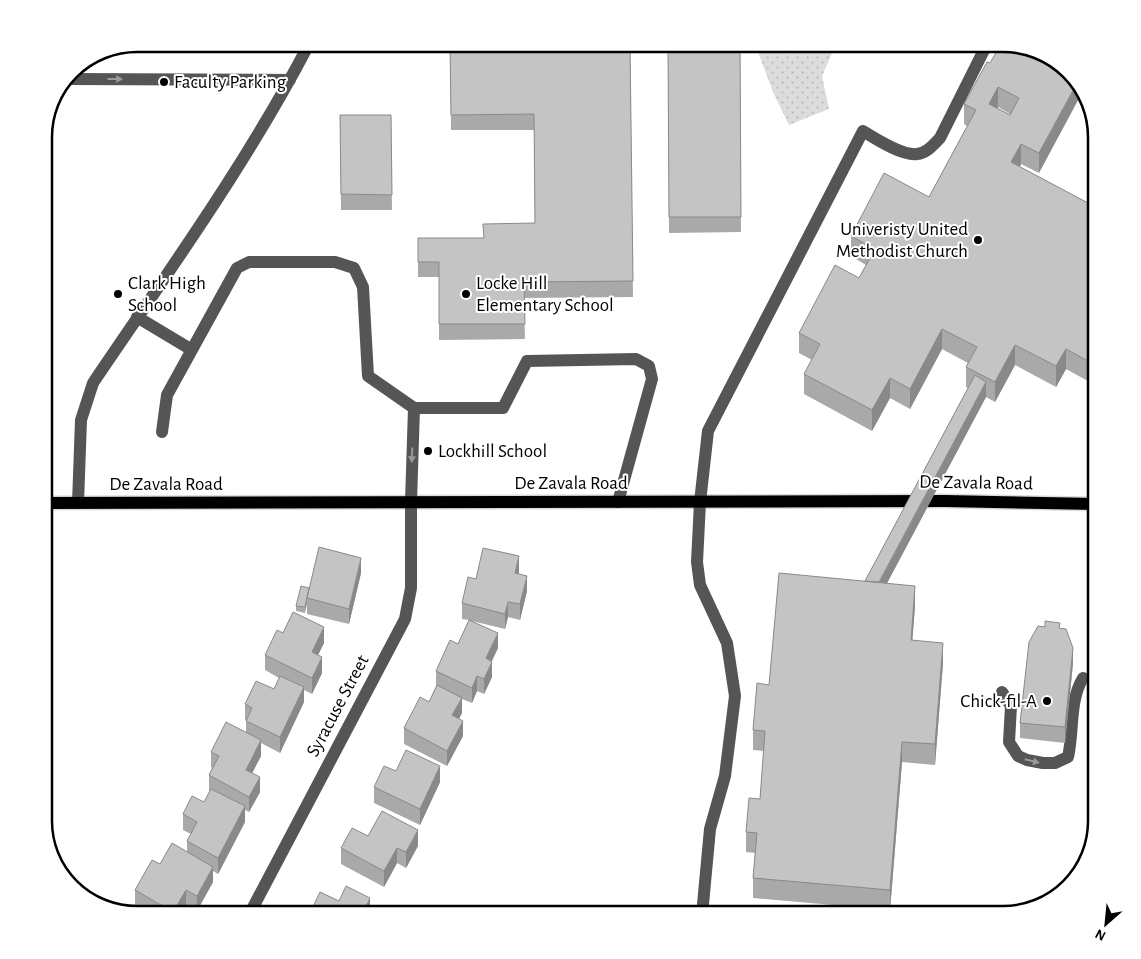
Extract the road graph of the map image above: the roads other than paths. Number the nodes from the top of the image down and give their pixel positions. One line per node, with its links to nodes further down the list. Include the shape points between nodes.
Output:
1 (305, 52): 4 (street)
2 (982, 52): 11 (street, via 940,138 929,149 917,154 898,150 862,131 708,431)
3 (77, 79): 4 (street, one-way to 4)
4 (290, 80): 5 (street, via 244,158)
5 (137, 318): 6 (street); 12 (street, via 92,383 82,420)
6 (192, 350): 7 (street, via 237,268 249,262 335,262 354,268 363,287 368,376); 8 (street, via 168,395)
7 (414, 408): 9 (street, Syracuse Street, one-way to 9); 10 (street, via 503,408 526,361 636,359 649,366 652,380)
8 (162, 432)
9 (411, 502): 10 (main road, De Zavala Road); 12 (main road, De Zavala Road); 17 (street, Syracuse Street, via 411,588 405,619)
10 (618, 502): 11 (main road, De Zavala Road)
11 (700, 502): 14 (main road, De Zavala Road); 18 (street, via 700,585 727,643 735,696 725,776 710,829)
12 (78, 503): 13 (main road, De Zavala Road)
13 (53, 504)
14 (1088, 504)
15 (1083, 678): 16 (street, one-way to 15, via 1011,706 1009,742 1018,756 1054,763 1068,757 1076,690)
16 (1002, 692)
17 (254, 906)
18 (703, 906)

